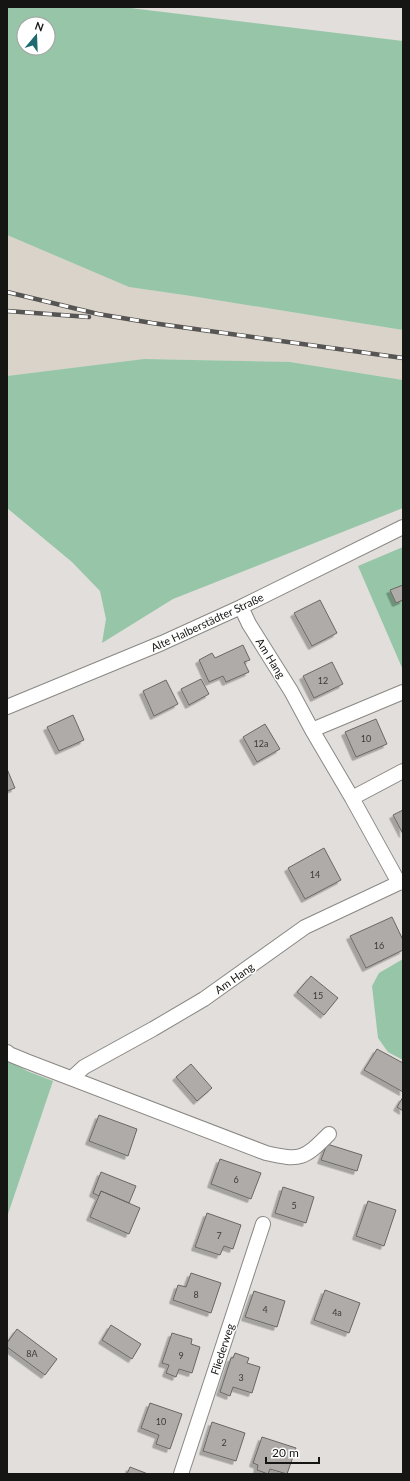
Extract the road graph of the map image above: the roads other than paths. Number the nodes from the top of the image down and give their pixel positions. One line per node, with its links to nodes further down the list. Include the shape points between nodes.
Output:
1 (403, 527): 2 (street, Alte Halberstädter Straße)
2 (241, 607): 4 (street, Alte Halberstädter Straße, via 162,643); 5 (street, Am Hang)
3 (403, 692): 5 (street)
4 (7, 707)
5 (312, 730): 7 (street, Am Hang)
6 (403, 771): 7 (street)
7 (352, 798): 8 (street, Am Hang)
8 (401, 882): 10 (street, Am Hang, via 306,927 204,999 84,1067)
9 (7, 1052): 10 (street)
10 (72, 1078): 11 (street, via 266,1153 299,1157 311,1152)
11 (329, 1134)
12 (263, 1224): 13 (street, Fliederweg)
13 (181, 1474)

